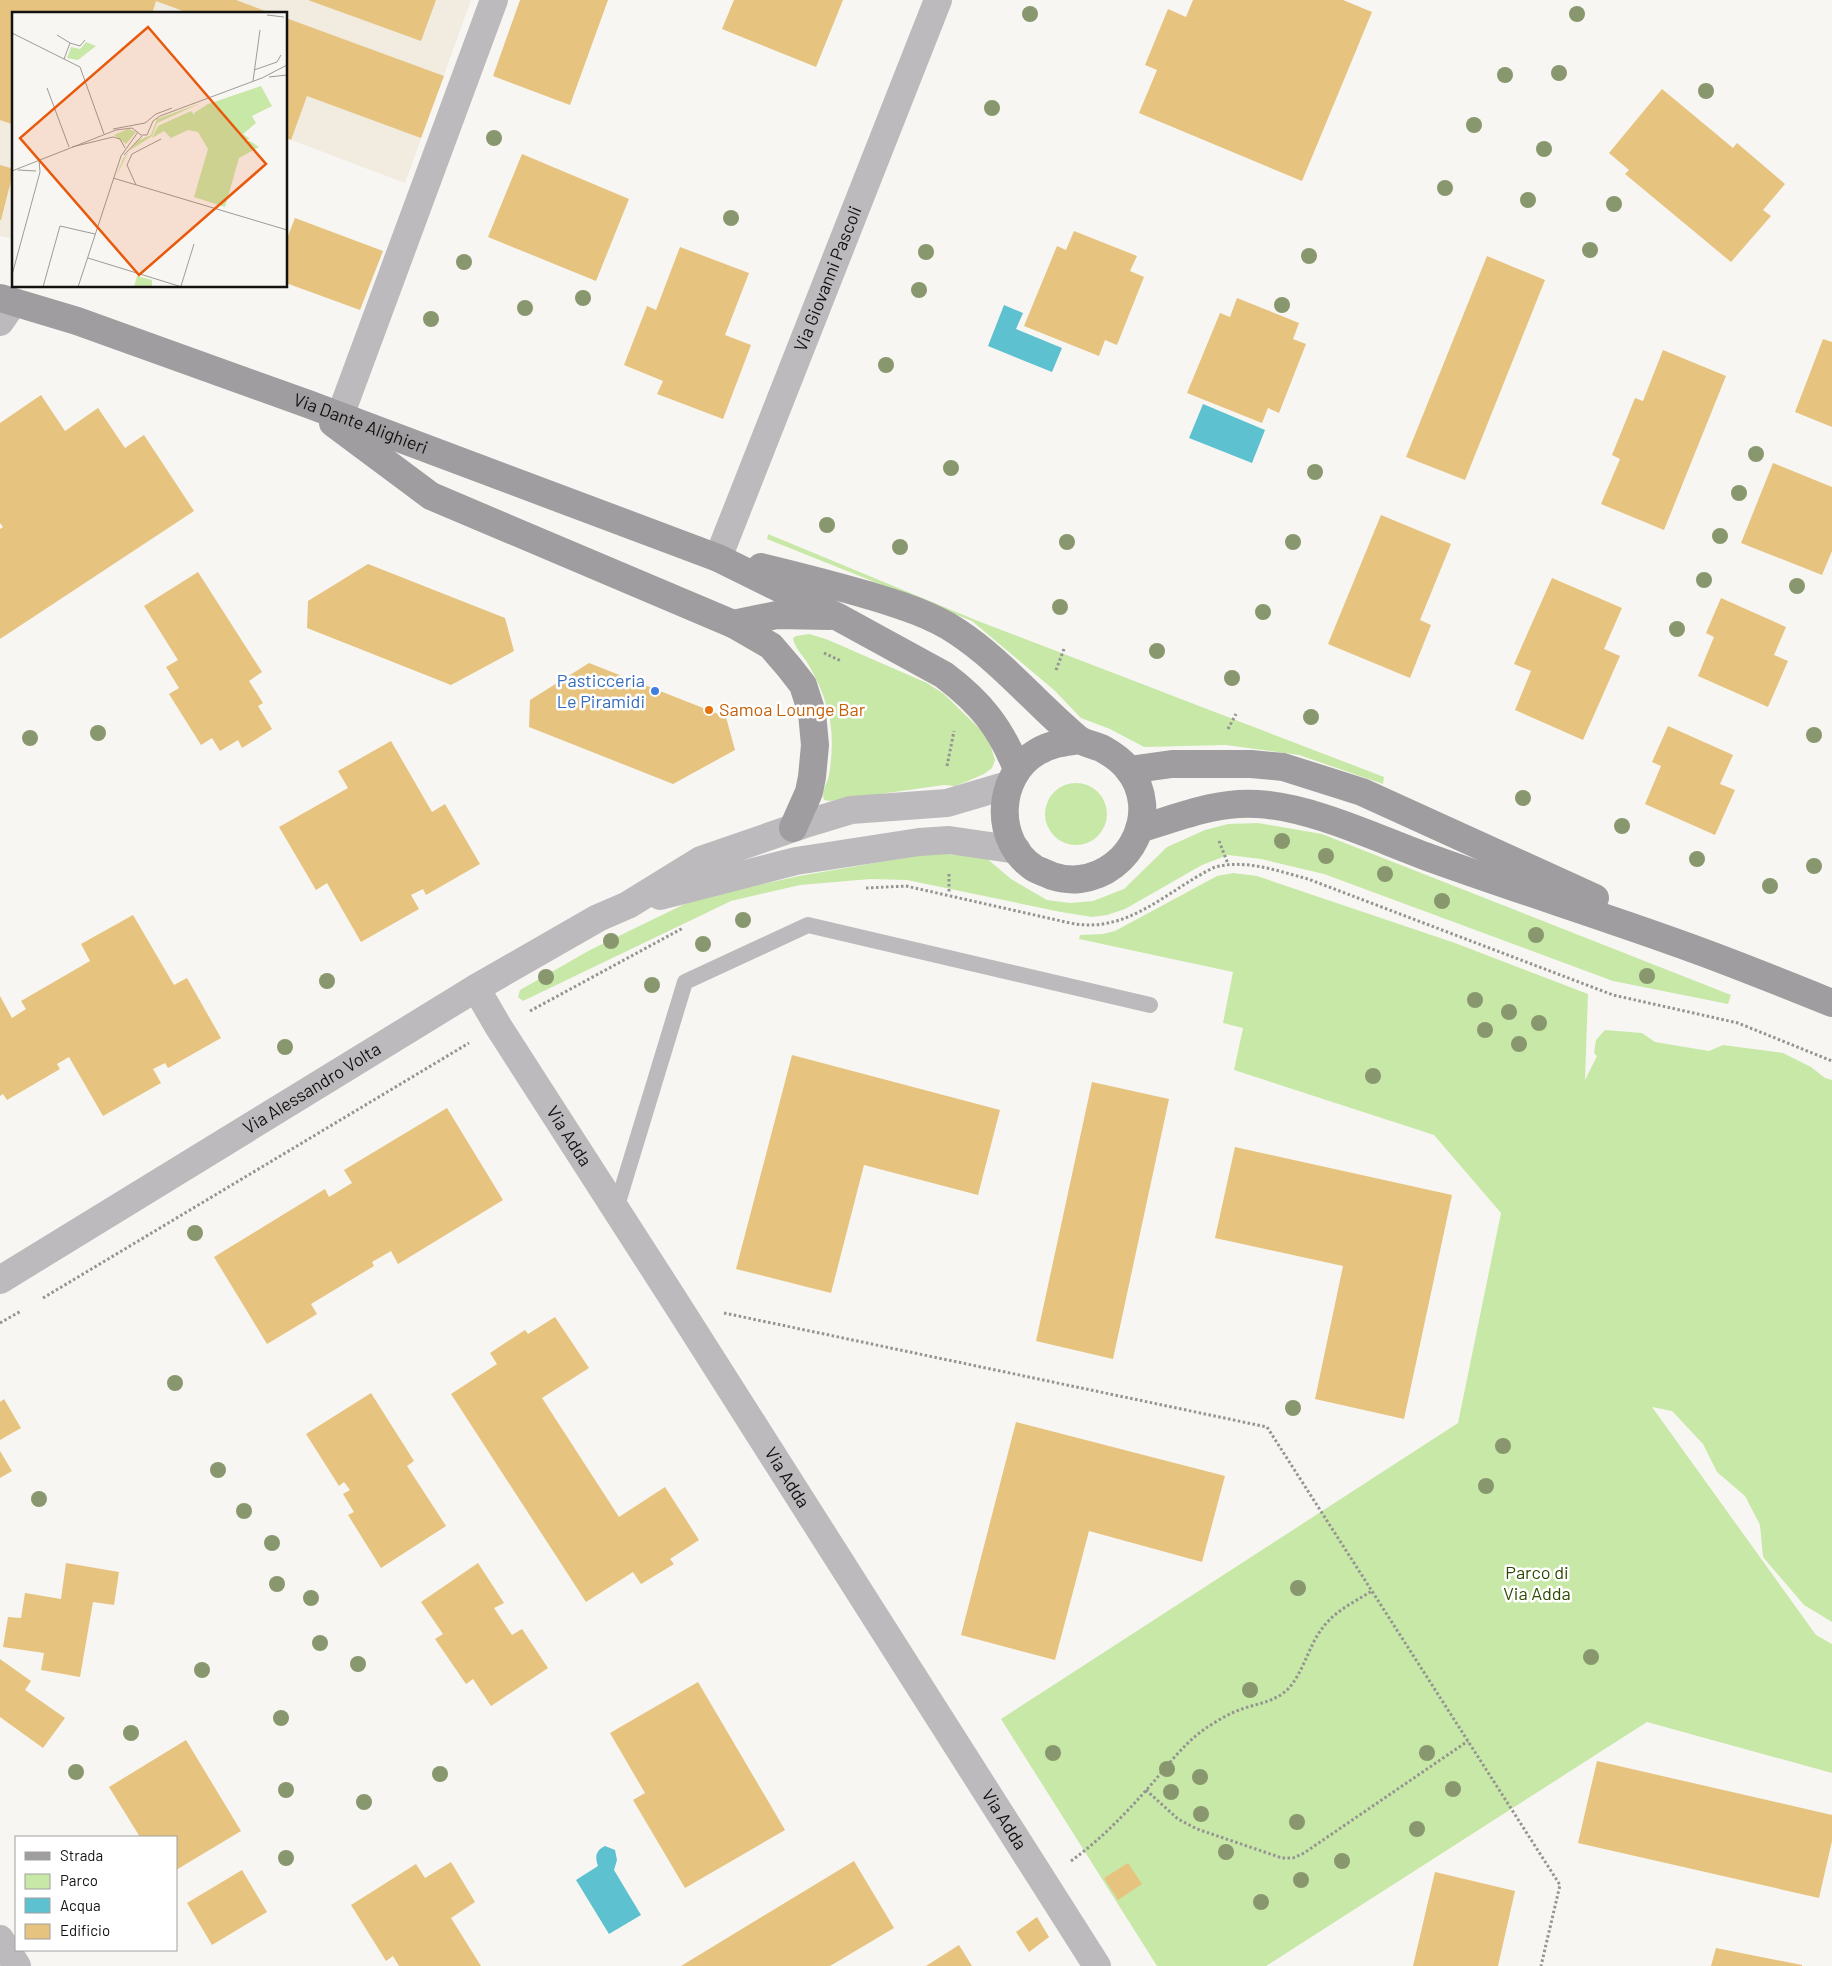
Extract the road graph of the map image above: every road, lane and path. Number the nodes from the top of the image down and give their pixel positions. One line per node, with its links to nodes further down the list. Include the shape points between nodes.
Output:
1 (494, 0): 5 (street)
2 (938, 0): 6 (street, Via Giovanni Pascoli)
3 (5, 307): 4 (main road, Via Dante Alighieri, via 78,321)
4 (308, 404): 5 (main road, Via Dante Alighieri); 8 (main road, via 432,496)
5 (340, 416): 6 (main road, Via Dante Alighieri)
6 (718, 558): 7 (main road); 14 (main road, via 817,580 928,616 982,650)
7 (838, 617): 8 (main road, via 777,615); 17 (main road, via 925,663 960,687 998,730)
8 (733, 624): 18 (main road, via 771,646 789,666 803,686 812,713 815,745 812,777)
9 (1064, 649): 12 (path)
10 (818, 650): 11 (path)
11 (844, 663)
12 (1051, 675)
13 (954, 730): 16 (path)
14 (1079, 740): 15 (main road, via 1104,749); 17 (main road, via 1047,746 1025,760)
15 (1129, 770): 19 (main road, via 1139,791 1142,810); 24 (main road, via 1172,764 1251,764 1283,767 1310,775 1362,792 1603,902)
16 (946, 775)
17 (1013, 777): 18 (street, via 947,803 851,810); 20 (main road, via 1004,803 1004,820)
18 (793, 828): 22 (street, via 701,860)
19 (1139, 829): 20 (main road, via 1131,849 1123,858 1102,873 1090,877 1070,880 1056,877 1034,868); 24 (main road, via 1233,804 1276,806 1309,813)
20 (1017, 850): 22 (street, via 949,840 890,846 796,861)
21 (864, 888): 29 (path, via 906,886 1093,926 1135,914 1215,867 1228,864 1258,866 1317,882 1613,995 1738,1023)
22 (628, 905): 25 (street, Via Alessandro Volta, via 598,918)
23 (685, 927): 28 (path)
24 (1692, 948): 26 (main road)
25 (476, 988): 28 (street, Via Adda); 31 (street, Via Alessandro Volta)
26 (1832, 1003)
27 (1150, 1005): 30 (lane, via 808,925 685,982)
28 (498, 1026): 30 (street, Via Adda); 32 (path)
29 (1832, 1061)
30 (616, 1209): 33 (street, Via Adda)
31 (0, 1280)
32 (43, 1298)
33 (676, 1303): 36 (path, via 1267,1427); 42 (street, Via Adda)
34 (26, 1308): 35 (path)
35 (0, 1324)
36 (1372, 1592): 37 (path); 38 (path, via 1327,1621 1288,1689 1264,1702 1233,1712 1206,1728 1182,1748)
37 (1468, 1741): 38 (path, via 1293,1858 1266,1854 1197,1829 1178,1820); 43 (path, via 1560,1885)
38 (1146, 1790): 39 (path, via 1095,1844)
39 (1072, 1861)
40 (0, 1939): 41 (street)
41 (17, 1966)
42 (1097, 1966)
43 (1541, 1966)

